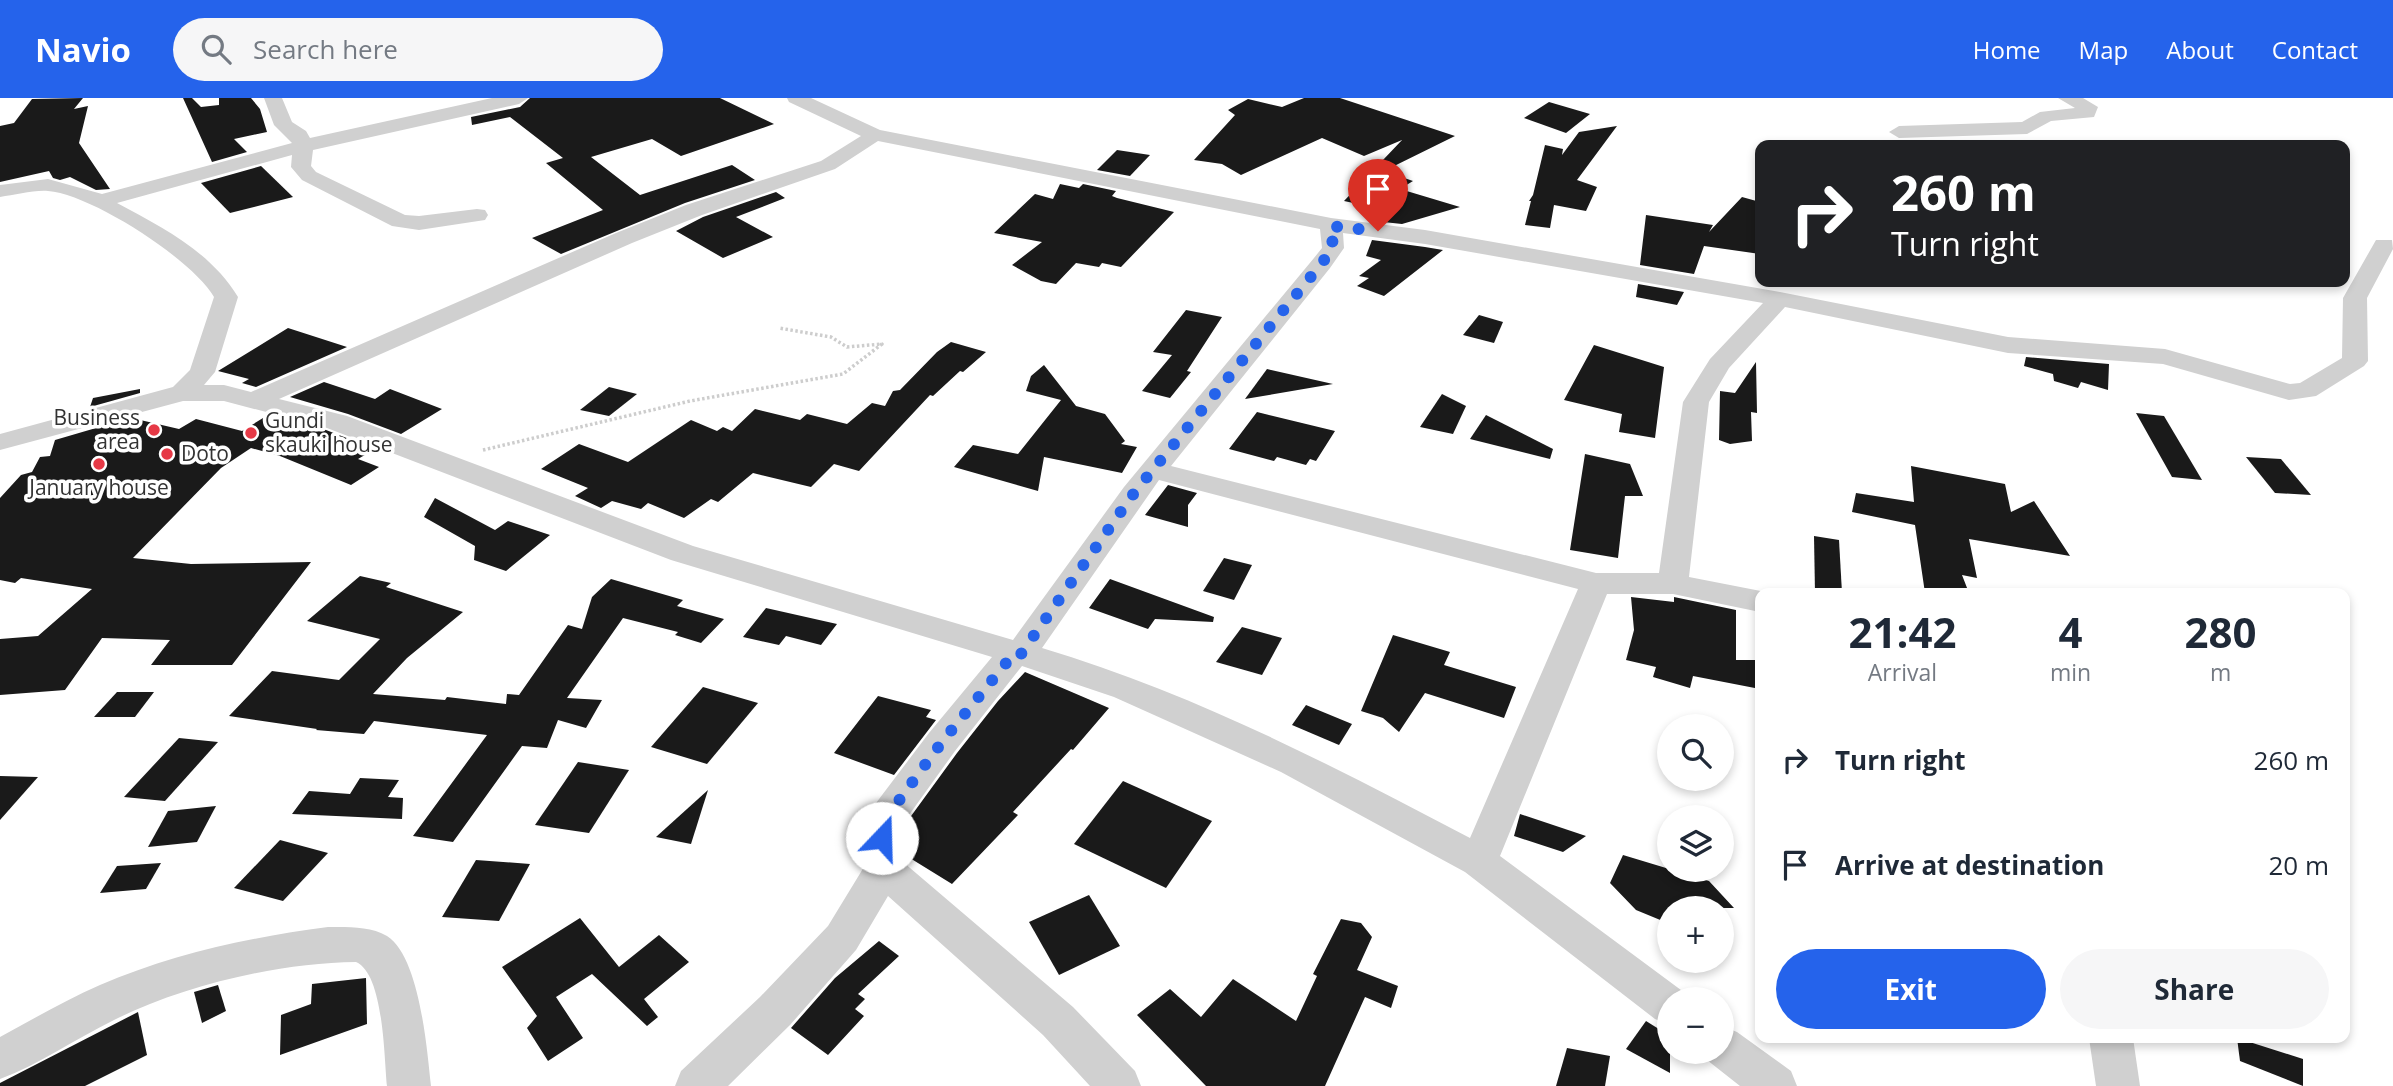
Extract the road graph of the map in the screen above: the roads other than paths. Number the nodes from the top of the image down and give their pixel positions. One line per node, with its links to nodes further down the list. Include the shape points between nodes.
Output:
1 (274, 98): 7 (street, via 284,125 299,135)
2 (519, 98): 7 (street)
3 (796, 98): 6 (street)
4 (2067, 98): 5 (street, via 2089,107 2087,113 2046,117 2027,128)
5 (1899, 132)
6 (875, 135): 11 (street); 15 (street, via 828,165 624,237)
7 (303, 145): 9 (street); 10 (street, via 303,172 391,218 419,223)
8 (0, 191): 9 (street, via 54,185)
9 (100, 201): 14 (street, via 173,243 216,280 226,297 202,372)
10 (477, 215)
11 (1331, 226): 13 (street, via 1424,237); 17 (street, via 1333,248)
12 (2384, 245): 13 (street, via 2355,298 2355,361 2307,390 2289,392 2165,357 2008,345)
13 (1780, 299): 19 (street, via 1719,364 1696,402)
14 (182, 393): 15 (street, via 224,393); 16 (street)
15 (255, 400): 21 (street, via 337,422 682,553)
16 (0, 442)
17 (1153, 470): 18 (street); 21 (street)
18 (1596, 583): 19 (street); 22 (street)
19 (1673, 584): 20 (street)
20 (1755, 600)
21 (1018, 653): 22 (street, via 1126,688 1294,762); 23 (street, via 942,742 886,818)
22 (1479, 861): 24 (street)
23 (884, 869): 29 (street, via 842,938); 30 (street, via 1058,1021)
24 (1657, 996)
25 (2112, 1043): 32 (street)
26 (1734, 1055): 31 (street)
27 (0, 1059): 28 (street, via 132,991 171,977 281,952 364,944 378,953 394,987)
28 (409, 1086)
29 (697, 1086)
30 (1119, 1086)
31 (1775, 1086)
32 (2118, 1086)

